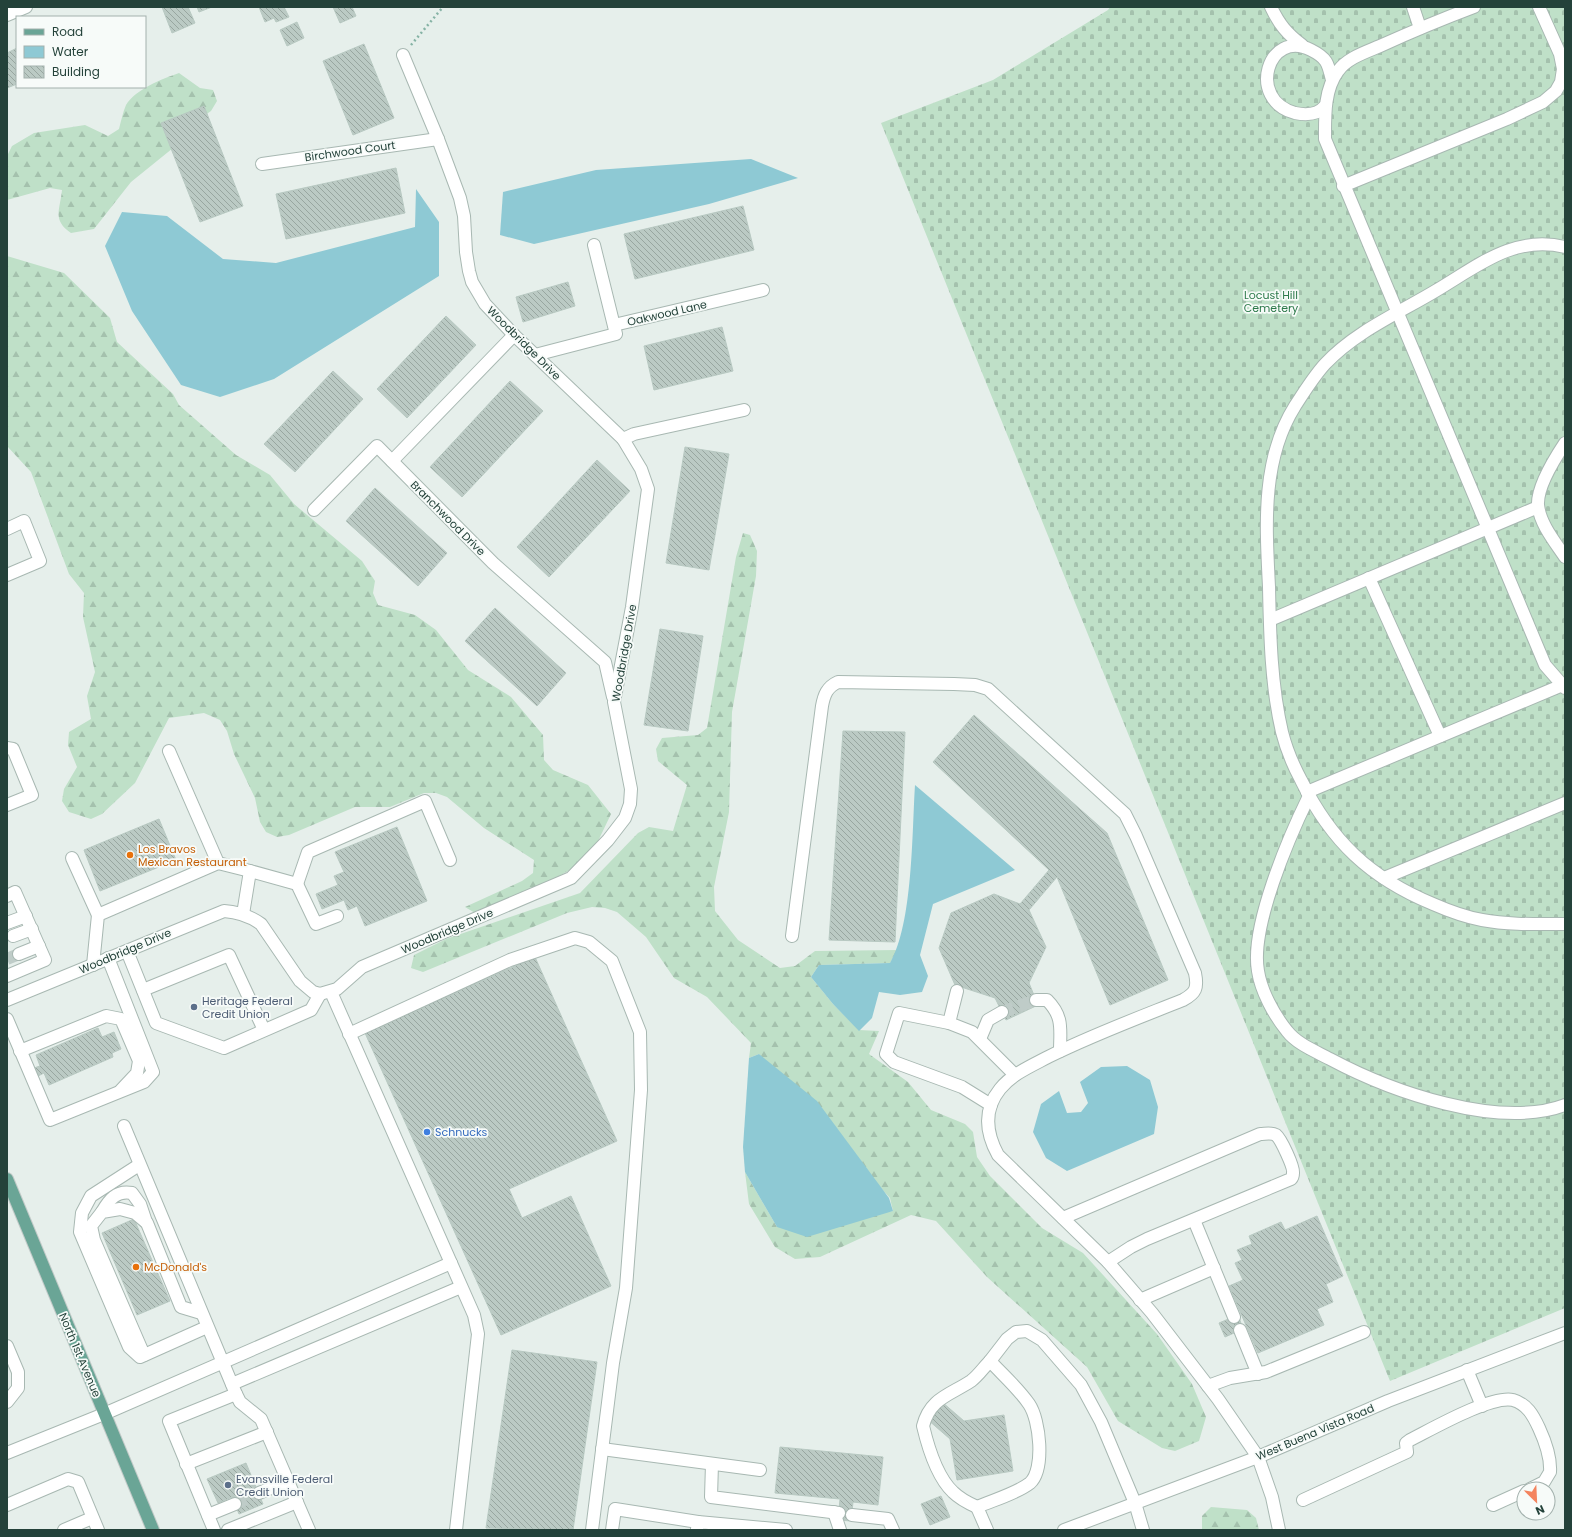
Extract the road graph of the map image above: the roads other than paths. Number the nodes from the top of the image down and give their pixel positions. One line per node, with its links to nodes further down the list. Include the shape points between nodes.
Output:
1 (26, 7): 6 (street)
2 (1271, 7): 7 (street)
3 (1413, 7): 8 (street)
4 (1474, 7): 8 (street)
5 (1539, 7): 20 (street, via 1564,69 1556,91 1543,102 1507,119)
6 (7, 15)
7 (1278, 22): 9 (street, via 1288,35); 11 (street, via 1281,33 1279,49)
8 (1420, 28): 12 (street)
9 (1302, 45): 11 (street, via 1287,46); 13 (street)
10 (403, 55): 17 (street, Woodbridge Drive)
11 (1275, 55): 16 (street, via 1267,72 1270,93 1283,107)
12 (1353, 58): 13 (street, via 1343,62); 14 (street)
13 (1327, 61): 14 (street)
14 (1332, 80): 15 (street)
15 (1325, 106): 16 (street, via 1322,110); 18 (street)
16 (1306, 116): 18 (street, via 1315,121)
17 (438, 139): 19 (street, Birchwood Court); 26 (street, Woodbridge Drive, via 464,216 466,252 472,282 485,304)
18 (1325, 139): 20 (street)
19 (262, 164)
20 (1344, 186): 24 (street)
21 (594, 244): 25 (street)
22 (1565, 247): 24 (street, via 1548,243 1528,244 1499,253 1423,299)
23 (763, 290): 25 (street, Oakwood Lane)
24 (1396, 312): 34 (street); 39 (street, via 1348,343 1324,365 1294,408 1281,432 1267,494)
25 (614, 325): 27 (street, Oakwood Lane, via 616,334)
26 (514, 335): 27 (street, Woodbridge Drive); 31 (street)
27 (535, 355): 29 (street, Woodbridge Drive)
28 (744, 410): 29 (street, via 634,434)
29 (624, 439): 41 (street, Woodbridge Drive, via 641,469 648,489 632,607)
30 (1565, 443): 32 (street, via 1548,472 1538,499)
31 (392, 461): 33 (street, Branchwood Drive, via 377,446); 41 (street, Branchwood Drive, via 493,564 605,662)
32 (1538, 507): 34 (street); 36 (street, via 1545,527)
33 (314, 510)
34 (1487, 528): 38 (street); 40 (street, via 1545,665)
35 (7, 529): 37 (street, via 24,521 40,561)
36 (1565, 557)
37 (7, 575)
38 (1370, 578): 39 (street); 42 (street)
39 (1270, 620): 45 (street, via 1274,678 1282,733 1293,764)
40 (1564, 685): 42 (street)
41 (614, 702): 72 (street, Woodbridge Drive, via 629,771 630,804 621,823 585,865 571,878 362,967 338,989)
42 (1440, 736): 45 (street)
43 (7, 748): 47 (street, via 13,749 32,795)
44 (169, 751): 50 (street)
45 (1308, 794): 52 (street, via 1315,808 1353,855); 86 (street, via 1266,906 1259,934 1258,973 1268,999 1287,1032 1306,1046 1346,1068 1423,1098 1494,1112 1530,1112)
46 (1565, 803): 52 (street)
47 (7, 805)
48 (72, 858): 56 (street)
49 (450, 860): 53 (street, via 425,801 308,852)
50 (218, 863): 51 (street); 56 (street)
51 (250, 871): 53 (street); 55 (street)
52 (1384, 878): 60 (street, via 1408,894 1482,920 1520,924)
53 (297, 884): 58 (street, via 316,924)
54 (7, 896): 57 (street, via 15,892)
55 (243, 914): 65 (street, Woodbridge Drive, via 232,911 218,912); 72 (street, Woodbridge Drive, via 262,924 307,988)
56 (98, 915): 68 (street)
57 (26, 916): 59 (street); 61 (street)
58 (337, 916)
59 (7, 923)
60 (1565, 924)
61 (32, 929): 62 (street); 64 (street)
62 (13, 936)
63 (792, 936): 82 (street, via 824,694 832,684 850,680 974,685 988,689 1125,814 1198,985 1194,994)
64 (39, 946): 66 (street); 69 (street, via 45,960)
65 (127, 951): 67 (street, Woodbridge Drive); 70 (street)
66 (19, 954)
67 (108, 958): 68 (street, Woodbridge Drive); 84 (street, via 153,1072 144,1082)
68 (93, 964): 73 (street, Woodbridge Drive)
69 (7, 976)
70 (143, 990): 78 (street, via 156,1023 224,1048); 78 (street, via 228,955)
71 (957, 991): 77 (street)
72 (325, 993): 78 (street, via 311,1010); 79 (street)
73 (7, 1000)
74 (1036, 1000): 82 (street, via 1047,1000 1055,1008 1060,1020)
75 (1002, 1012): 80 (street, via 988,1020)
76 (7, 1019): 81 (street)
77 (949, 1023): 80 (street, via 972,1032); 85 (street, via 899,1013 886,1054 894,1062 962,1087)
78 (264, 1030)
79 (349, 1034): 95 (street); 117 (street, via 510,960 575,938 589,942 612,961 640,1032 641,1090 626,1288)
80 (980, 1039): 83 (street)
81 (20, 1051): 84 (street, via 50,1120); 84 (street, via 106,1016 121,1019 139,1061 137,1073)
82 (1060, 1051): 83 (street)
83 (1015, 1075): 85 (street, via 999,1090)
84 (119, 1092)
85 (991, 1105): 91 (street, via 987,1125 990,1141 998,1155)
86 (1565, 1105)
87 (124, 1126): 88 (street)
88 (139, 1165): 99 (street); 106 (street, via 91,1196 82,1213 80,1232 129,1347 140,1357)
89 (7, 1179): 115 (main road, North 1st Avenue)
90 (102, 1212): 93 (street, via 120,1209 135,1213); 93 (street, via 110,1198 124,1191 132,1193 140,1204); 106 (street, via 92,1226 94,1240)
91 (1062, 1218): 92 (street, via 1260,1134 1276,1135 1293,1169 1291,1179); 94 (street)
92 (1194, 1220): 94 (street, via 1131,1247); 96 (street)
93 (147, 1223): 99 (street, via 181,1307)
94 (1108, 1262): 98 (street)
95 (451, 1263): 97 (street); 108 (street)
96 (1214, 1268): 98 (street); 100 (street)
97 (461, 1287): 112 (street); 144 (street, via 474,1315 478,1334)
98 (1140, 1300): 111 (street)
99 (201, 1313): 101 (street)
100 (1234, 1317)
101 (207, 1327): 106 (street); 108 (street)
102 (1240, 1330): 110 (street)
103 (1364, 1332): 110 (street, via 1274,1370)
104 (1565, 1332): 109 (street, West Buena Vista Road)
105 (7, 1346): 113 (street, via 18,1372 18,1388)
106 (144, 1355)
107 (990, 1360): 129 (street, via 1016,1332 1027,1331 1042,1340 1081,1385 1102,1422); 133 (street, via 973,1380 940,1398 925,1418 923,1426 944,1481 963,1501); 133 (street, via 1030,1405 1039,1439 1039,1461 1036,1475 1030,1483)
108 (223, 1362): 112 (street); 115 (street)
109 (1467, 1370): 114 (street); 119 (street, West Buena Vista Road)
110 (1258, 1374): 111 (street, via 1230,1378)
111 (1208, 1386): 119 (street)
112 (234, 1389): 116 (street, via 240,1402 261,1419); 120 (street, via 169,1421)
113 (7, 1402)
114 (1482, 1406): 124 (street, via 1501,1400 1512,1400 1524,1405 1534,1416 1543,1435 1550,1472); 127 (street, via 1410,1440 1406,1443 1407,1452)
115 (104, 1414): 118 (street); 140 (main road, North 1st Avenue)
116 (267, 1432): 120 (street); 123 (street)
117 (602, 1449): 121 (street); 145 (street)
118 (7, 1453)
119 (1258, 1457): 129 (street, West Buena Vista Road); 153 (street)
120 (186, 1464): 134 (street)
121 (712, 1464): 122 (street); 148 (street, via 711,1497 836,1512)
122 (760, 1470)
123 (288, 1481): 125 (street); 128 (street)
124 (1545, 1481)
125 (259, 1493)
126 (1516, 1496): 132 (street)
127 (1303, 1500)
128 (297, 1502): 142 (street); 143 (street)
129 (1135, 1503): 151 (street, West Buena Vista Road); 152 (street)
130 (7, 1504): 136 (street, via 68,1479 78,1482)
131 (235, 1504): 134 (street)
132 (1493, 1506)
133 (977, 1507): 150 (street)
134 (208, 1515): 141 (street)
135 (852, 1515): 149 (street, via 888,1519)
136 (92, 1518): 138 (street); 139 (street)
137 (697, 1526): 146 (street, via 615,1509); 147 (street)
138 (64, 1530)
139 (98, 1530)
140 (153, 1530)
141 (214, 1530)
142 (228, 1530)
143 (309, 1530)
144 (456, 1530)
145 (592, 1530)
146 (612, 1530)
147 (786, 1530)
148 (840, 1530)
149 (892, 1530)
150 (987, 1530)
151 (1064, 1530)
152 (1143, 1530)
153 (1280, 1530)

